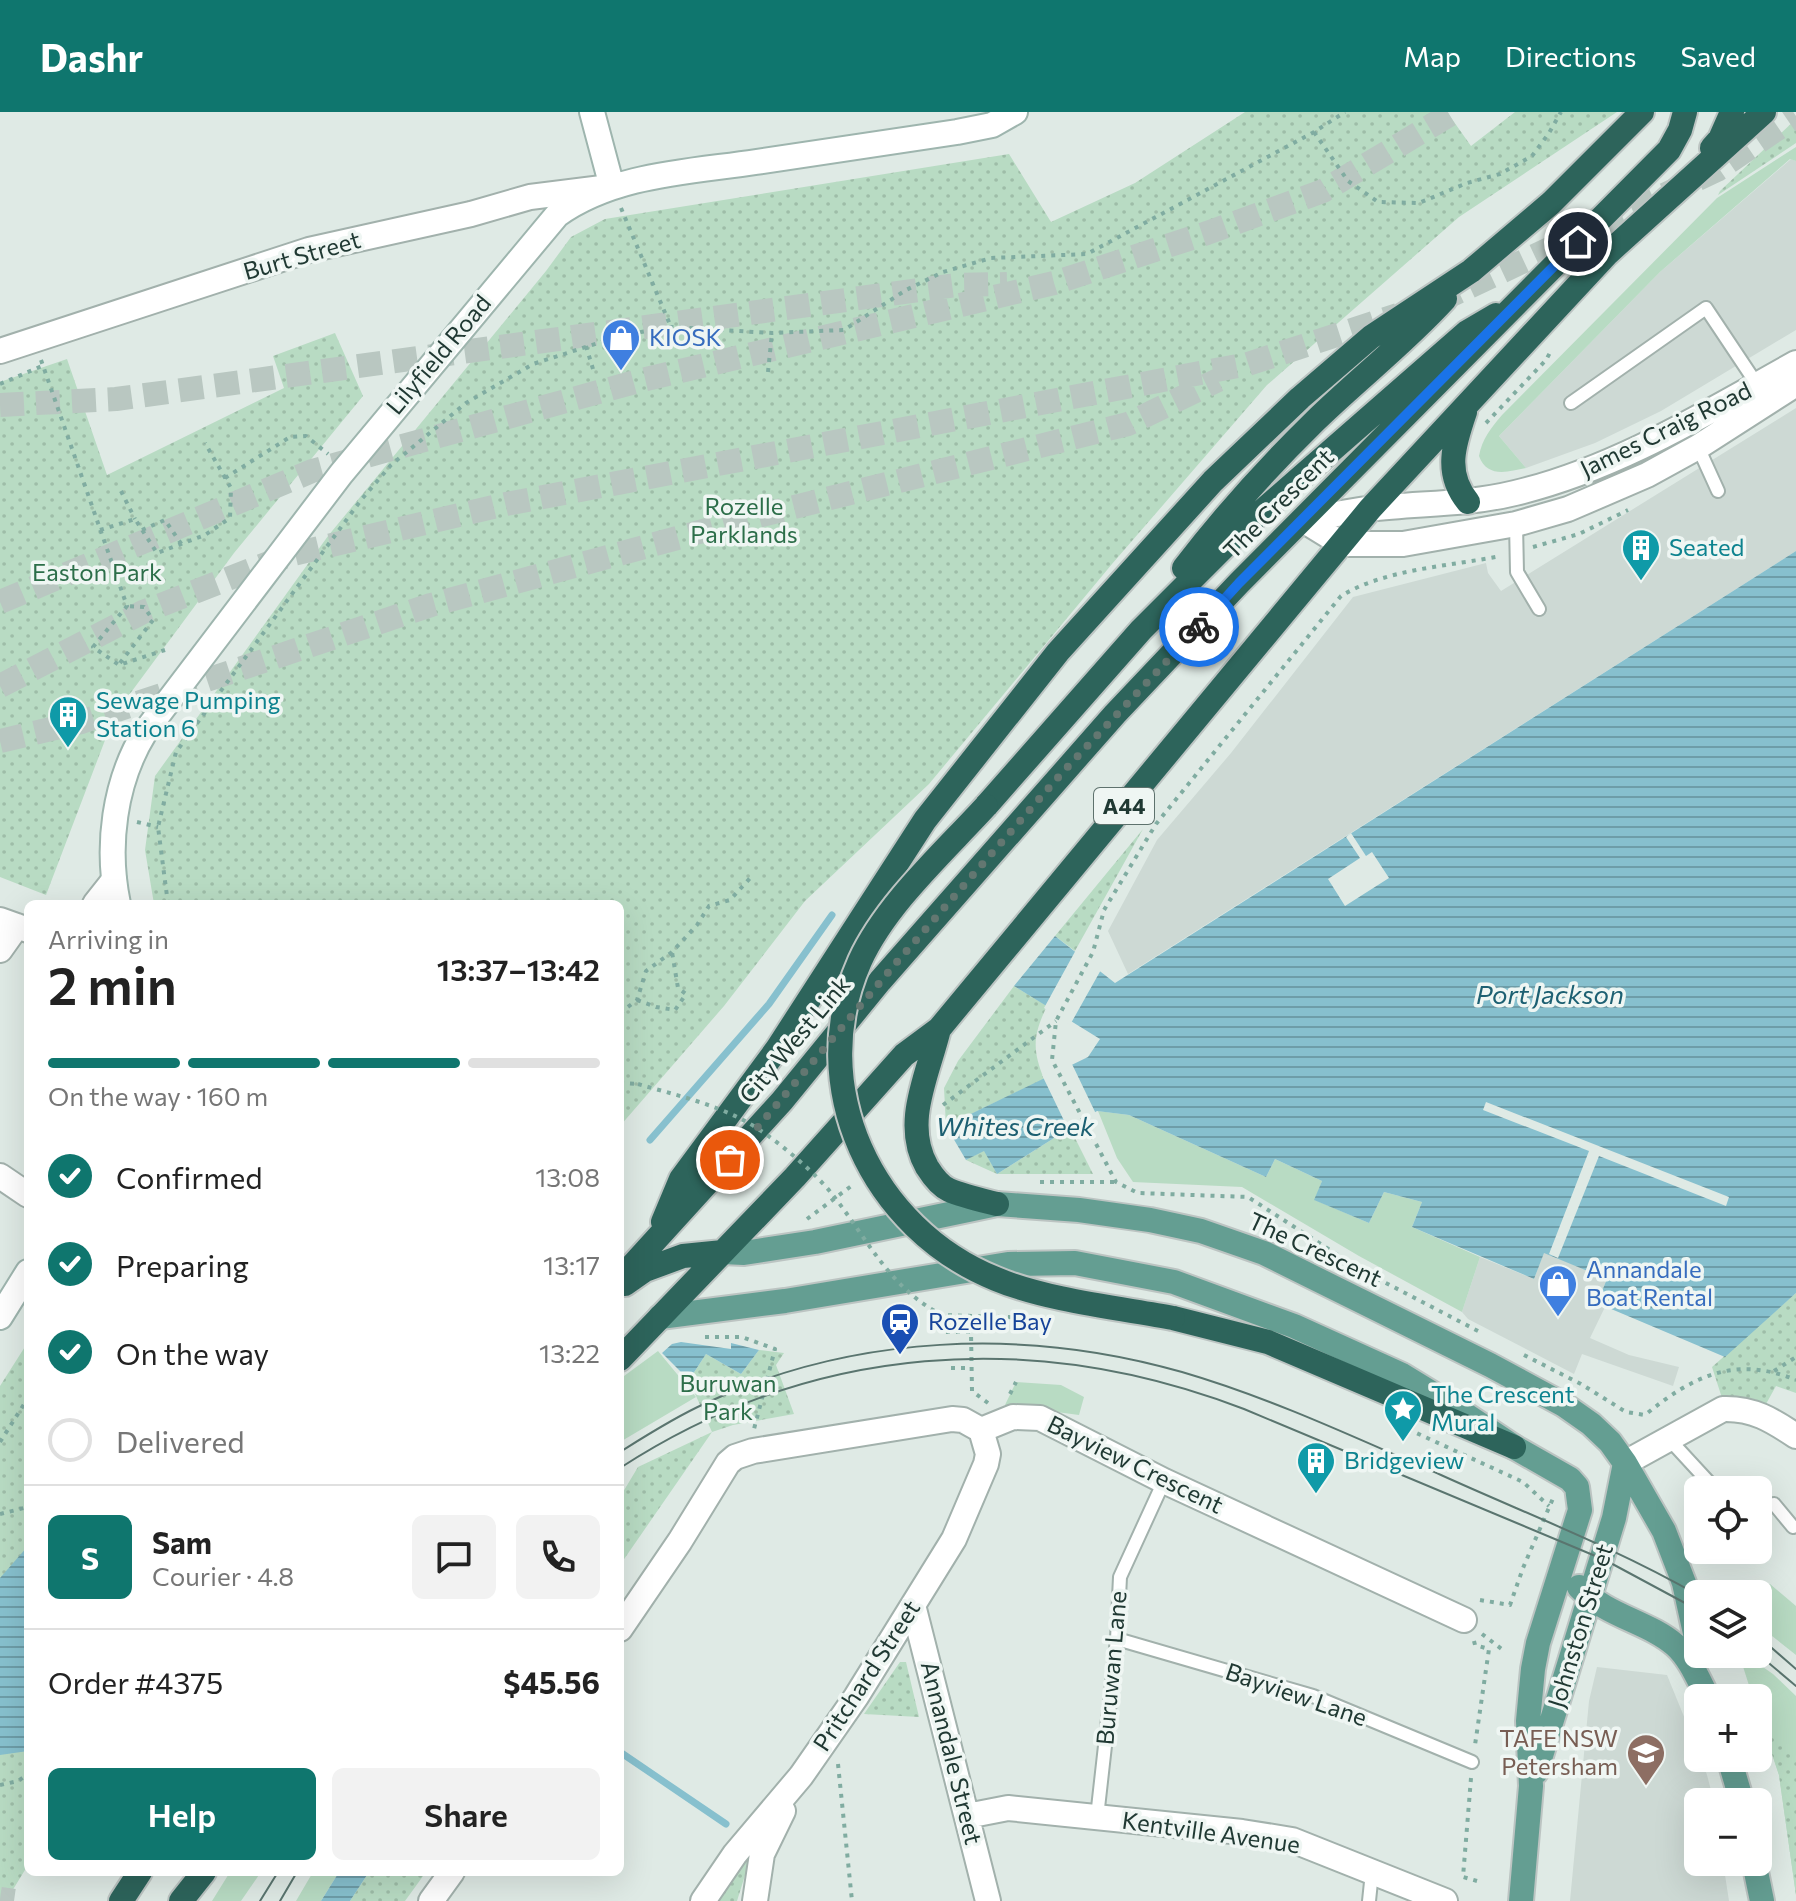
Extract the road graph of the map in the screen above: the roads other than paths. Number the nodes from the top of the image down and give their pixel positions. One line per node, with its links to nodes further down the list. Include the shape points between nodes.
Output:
1 (592, 112): 7 (street)
2 (1015, 112): 7 (street, Lilyfield Road, via 992,125 957,132)
3 (1642, 112): 9 (highway, via 1551,203)
4 (1685, 112): 10 (highway, The Crescent, via 1669,150)
5 (1732, 112): 8 (highway, via 1720,139)
6 (1764, 112): 8 (highway)
7 (612, 187): 11 (street, Burt Street, via 530,197 309,250); 28 (street, Lilyfield Road, via 557,215 344,469 158,713 121,782 115,817)
8 (1667, 196): 15 (highway, A44)
9 (1471, 271): 17 (highway); 36 (highway, via 1371,337 1300,398 1213,481 1058,652 925,820 777,1049 681,1179)
10 (1525, 297): 19 (highway, via 1467,332); 23 (highway, The Crescent)
11 (0, 351)
12 (1796, 363): 14 (street, James Craig Road)
13 (1796, 384): 14 (street, James Craig Road)
14 (1763, 393): 16 (lane, via 1706,308); 18 (street, James Craig Road); 21 (street, James Craig Road, via 1579,474)
15 (1469, 402): 21 (highway, via 1454,445 1452,473); 22 (highway, A44)
16 (1571, 403)
17 (1315, 421): 19 (highway); 27 (highway, via 1226,515)
18 (1698, 447): 20 (lane); 24 (street, James Craig Road, via 1610,492)
19 (1300, 475): 23 (highway); 27 (highway)
20 (1718, 491)
21 (1468, 502): 22 (street, James Craig Road)
22 (1370, 509): 23 (street, James Craig Road); 25 (highway, A44)
23 (1303, 520): 25 (street); 30 (highway, The Crescent, via 1115,714)
24 (1516, 524): 25 (street, James Craig Road, via 1403,544); 26 (lane, via 1517,572)
25 (1342, 544): 32 (highway, A44)
26 (1539, 609)
27 (1141, 630): 47 (highway, bridge, via 896,905 861,960 847,997 840,1045 842,1085 854,1137 893,1203 930,1240 998,1280 1268,1342)
28 (116, 892)
29 (15, 925): 31 (street)
30 (914, 943): 36 (highway, City West Link, via 782,1101)
31 (0, 950)
32 (939, 1029): 35 (highway, via 916,1110 920,1154 946,1189); 37 (highway, A44, via 904,1055)
33 (0, 1176): 34 (street)
34 (24, 1192)
35 (997, 1204): 37 (main road, The Crescent, via 815,1242); 48 (main road, The Crescent, via 1150,1220 1264,1253 1564,1405 1610,1442)
36 (655, 1239): 38 (highway, City West Link)
37 (734, 1252): 40 (highway, via 683,1256 645,1270); 42 (highway, A44)
38 (624, 1274)
39 (24, 1278): 41 (street)
40 (624, 1285)
41 (0, 1317)
42 (660, 1317): 43 (highway, A44); 47 (main road, via 1008,1264 1075,1263 1174,1282 1294,1326 1402,1375)
43 (624, 1355)
44 (991, 1426): 50 (street, Bayview Crescent, via 1027,1416 1040,1418); 56 (street, Pritchard Street, via 982,1478 954,1539); 58 (street, Bayview Crescent, via 952,1419 735,1457)
45 (1796, 1436): 46 (street, via 1764,1415 1723,1409)
46 (1669, 1439): 48 (street); 49 (lane)
47 (1514, 1447): 53 (main road, Johnston Street, via 1571,1481 1580,1510)
48 (1625, 1463): 53 (main road, via 1581,1545); 54 (main road, The Crescent); 55 (main road, Johnston Street, via 1614,1518)
49 (1703, 1476)
50 (1164, 1481): 57 (street, Bayview Crescent); 59 (lane, Buruwan Lane, via 1120,1577)
51 (1772, 1505): 52 (lane)
52 (1793, 1527)
53 (1565, 1560): 55 (main road); 63 (main road, Johnston Street, via 1533,1669 1528,1721)
54 (1684, 1583)
55 (1588, 1596): 60 (main road, via 1674,1644); 63 (main road, Johnston Street)
56 (913, 1605): 62 (street, Pritchard Street); 64 (street, Annandale Street)
57 (1464, 1620)
58 (624, 1623)
59 (1117, 1639): 61 (lane, Bayview Lane, via 1313,1696); 65 (lane, Buruwan Lane)
60 (1701, 1684)
61 (1472, 1762)
62 (801, 1776): 74 (street, Pritchard Street); 75 (street, via 762,1854)
63 (1531, 1786): 79 (main road, Johnston Street)
64 (967, 1816): 65 (street, Kentville Avenue, via 1008,1808); 76 (street, Annandale Street)
65 (1097, 1817): 66 (street, Kentville Avenue, via 1292,1840)
66 (1372, 1872): 77 (lane); 78 (street, Kentville Avenue)
67 (137, 1876): 71 (highway)
68 (201, 1876): 72 (highway)
69 (449, 1876): 73 (street)
70 (1757, 1876): 80 (main road)
71 (121, 1901)
72 (181, 1901)
73 (431, 1901)
74 (703, 1901)
75 (755, 1901)
76 (988, 1901)
77 (1369, 1901)
78 (1445, 1901)
79 (1521, 1901)
80 (1762, 1901)

